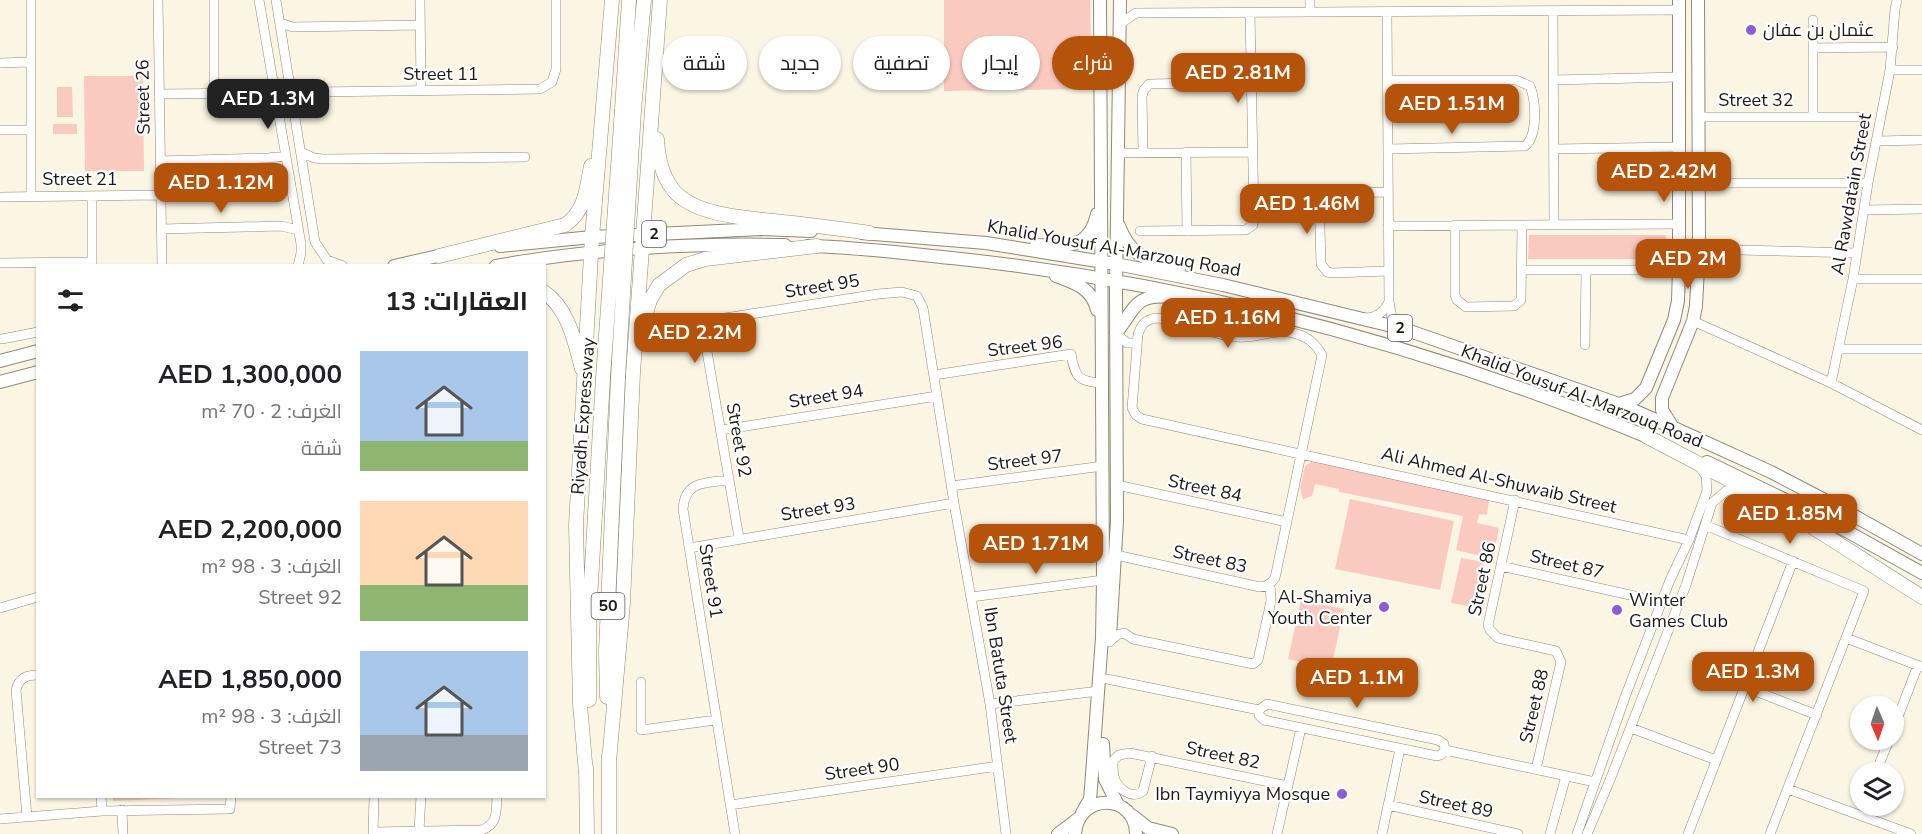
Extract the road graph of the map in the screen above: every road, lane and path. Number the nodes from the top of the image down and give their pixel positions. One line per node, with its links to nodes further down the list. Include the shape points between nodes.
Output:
1 (31, 0): 43 (street)
2 (158, 0): 59 (street, Street 26)
3 (214, 0): 60 (street)
4 (259, 0): 48 (street)
5 (276, 0): 30 (street)
6 (420, 0): 32 (street)
7 (556, 0): 53 (street, Street 11, via 556,69 552,82 540,89)
8 (612, 0): 64 (highway)
9 (629, 0): 62 (highway, Riyadh Expressway / 50)
10 (644, 0): 62 (highway, Riyadh Expressway / 50)
11 (660, 0): 58 (highway)
12 (1100, 0): 37 (main road)
13 (1121, 0): 27 (street); 31 (main road)
14 (1310, 0): 24 (street)
15 (1360, 0): 25 (street)
16 (1462, 0): 21 (street)
17 (1512, 0): 22 (street)
18 (1698, 0): 35 (main road)
19 (1895, 3): 39 (street, Al Rawdatain Street)
20 (1679, 5): 23 (street); 34 (main road)
21 (1462, 11): 22 (street); 26 (street)
22 (1512, 11): 23 (street)
23 (1553, 11): 50 (street)
24 (1310, 12): 25 (street); 28 (street)
25 (1360, 12): 26 (street)
26 (1387, 12): 49 (street)
27 (1136, 13): 28 (street); 31 (street)
28 (1250, 13): 51 (street)
29 (1813, 20): 40 (street, Street 32)
30 (280, 23): 33 (street); 36 (street)
31 (1120, 24): 38 (main road)
32 (419, 26): 33 (street); 53 (street)
33 (293, 27): 36 (street)
34 (1679, 29): 35 (main road, via 1689,39); 42 (main road)
35 (1698, 29): 41 (main road)
36 (282, 35): 52 (street)
37 (1101, 36)
38 (1120, 36)
39 (1893, 47): 40 (street); 45 (street, Al Rawdatain Street)
40 (1813, 48): 66 (street, Street 32)
41 (1698, 55): 42 (main road, via 1687,48); 65 (main road)
42 (1679, 57): 47 (main road)
43 (30, 62): 44 (street); 70 (street)
44 (0, 63)
45 (1890, 70): 46 (street); 74 (street, Al Rawdatain Street)
46 (1922, 70)
47 (1679, 77): 50 (street); 75 (main road)
48 (273, 80): 57 (street); 61 (street)
49 (1388, 80): 77 (street); 77 (street, via 1516,80 1530,86 1533,92 1534,130 1525,146)
50 (1553, 80): 76 (street)
51 (1251, 82): 79 (street, via 1149,84 1142,96); 81 (street)
52 (290, 84): 56 (street, Street 11); 63 (street)
53 (421, 90): 56 (street, Street 11)
54 (1101, 90): 97 (main road)
55 (1119, 90): 82 (main road)
56 (314, 92): 63 (street, via 299,100)
57 (257, 93): 60 (street); 61 (street)
58 (654, 93): 89 (highway); 116 (highway, via 661,169 677,194 689,202 733,215)
59 (159, 94): 60 (street); 86 (street, Street 26)
60 (214, 94)
61 (278, 104): 68 (street)
62 (628, 110): 244 (highway, Riyadh Expressway / 50, bridge, via 606,651); 247 (highway, Riyadh Expressway / 50, bridge, via 603,378 589,617)
63 (294, 111): 68 (street, via 289,122); 71 (street)
64 (602, 114): 88 (highway); 125 (highway, via 585,196 575,218 555,228)
65 (1699, 117): 66 (street, Street 32); 90 (main road)
66 (1813, 117): 67 (street, Street 32)
67 (1857, 117)
68 (280, 120): 72 (street)
69 (0, 130): 70 (street)
70 (31, 130): 99 (street)
71 (298, 134): 72 (street, via 290,131); 78 (street)
72 (283, 137): 83 (street)
73 (1922, 140): 74 (street)
74 (1877, 141): 91 (street, Al Rawdatain Street)
75 (1679, 147): 76 (street); 106 (main road)
76 (1554, 148): 108 (street)
77 (1388, 149): 94 (street)
78 (301, 152): 85 (street); 87 (street)
79 (1143, 152): 80 (street); 82 (street)
80 (1186, 152): 81 (street); 115 (street)
81 (1252, 152): 98 (street)
82 (1119, 153): 105 (main road)
83 (286, 156): 86 (street); 93 (street)
84 (525, 157): 85 (street)
85 (322, 159): 87 (street)
86 (160, 161): 96 (street, Street 26)
87 (304, 175): 92 (street)
88 (597, 180): 89 (highway, via 605,195 621,202 638,197); 118 (highway)
89 (647, 183): 117 (highway)
90 (1699, 183): 91 (street); 121 (main road)
91 (1868, 183): 103 (street, Al Rawdatain Street)
92 (306, 186): 93 (street, via 299,193); 131 (street, via 315,242 327,260)
93 (292, 188): 104 (street)
94 (1388, 192): 95 (street); 110 (street)
95 (1319, 193): 98 (street); 141 (street, via 1323,268 1332,273)
96 (161, 195): 100 (street, Street 21); 112 (street, Street 26)
97 (1100, 195): 119 (main road, via 1094,227 1080,242); 126 (main road)
98 (1254, 195): 115 (street, via 1254,217 1246,230)
99 (32, 196): 100 (street, Street 21); 101 (street, Street 21)
100 (92, 196): 128 (street)
101 (0, 197)
102 (1922, 209): 103 (street)
103 (1865, 210): 124 (street, Al Rawdatain Street)
104 (297, 218): 109 (street); 113 (street)
105 (1117, 221): 134 (main road); 146 (main road, via 1127,243 1140,255)
106 (1679, 224): 108 (street); 136 (main road)
107 (1455, 225): 110 (street); 111 (street); 137 (street, via 1455,295 1461,304 1514,306 1522,295)
108 (1554, 225): 111 (street)
109 (281, 226): 112 (street); 113 (street)
110 (1388, 226): 141 (street)
111 (1522, 226): 137 (street)
112 (161, 229): 129 (street, Street 26)
113 (298, 230): 130 (street)
114 (1140, 231): 115 (street)
115 (1187, 231)
116 (870, 233): 117 (main road, Khalid Yousuf Al-Marzouq Road / 2, via 761,229); 119 (main road, Khalid Yousuf Al-Marzouq Road / 2)
117 (644, 234): 118 (main road, Khalid Yousuf Al-Marzouq Road / 2); 122 (highway)
118 (592, 237): 123 (highway); 125 (main road, Khalid Yousuf Al-Marzouq Road / 2)
119 (986, 243): 126 (main road, Khalid Yousuf Al-Marzouq Road / 2)
120 (817, 246): 122 (main road, Khalid Yousuf Al-Marzouq Road / 2, via 747,244); 135 (main road, Khalid Yousuf Al-Marzouq Road / 2); 175 (highway, via 705,259 686,265 659,285 650,300)
121 (1699, 249): 124 (street); 140 (main road)
122 (643, 250): 123 (main road, Khalid Yousuf Al-Marzouq Road / 2); 149 (highway)
123 (592, 253): 133 (main road, Khalid Yousuf Al-Marzouq Road / 2); 151 (highway)
124 (1856, 253): 143 (street, Al Rawdatain Street)
125 (439, 256): 132 (main road, Khalid Yousuf Al-Marzouq Road / 2)
126 (1101, 261): 134 (main road, Khalid Yousuf Al-Marzouq Road / 2); 142 (main road)
127 (0, 263): 128 (street)
128 (92, 264)
129 (162, 264)
130 (298, 264)
131 (338, 264)
132 (403, 264)
133 (511, 264)
134 (1116, 264): 145 (main road); 146 (main road, Khalid Yousuf Al-Marzouq Road / 2)
135 (1029, 267): 142 (main road, Khalid Yousuf Al-Marzouq Road / 2); 166 (main road, via 1079,285 1090,293)
136 (1679, 269): 140 (main road, via 1689,275); 147 (main road)
137 (1522, 270): 138 (street)
138 (1586, 270): 139 (street); 163 (street)
139 (1647, 270)
140 (1698, 270): 148 (main road)
141 (1388, 271): 152 (street)
142 (1100, 277): 145 (main road, Khalid Yousuf Al-Marzouq Road / 2); 166 (main road)
143 (1853, 279): 144 (street); 164 (street, Al Rawdatain Street)
144 (1922, 279)
145 (1116, 280): 153 (main road, Khalid Yousuf Al-Marzouq Road / 2); 160 (main road)
146 (1223, 285): 155 (main road, Khalid Yousuf Al-Marzouq Road / 2)
147 (1678, 289): 148 (main road, via 1688,285); 173 (main road, via 1674,320)
148 (1697, 289): 157 (main road)
149 (639, 293): 151 (highway, via 629,276 609,272 593,284); 175 (highway)
150 (546, 294): 181 (highway, via 567,321)
151 (591, 294): 181 (highway)
152 (1389, 302): 155 (street, via 1379,315); 158 (street, via 1392,318)
153 (1230, 304): 160 (main road, via 1148,298 1135,305); 168 (main road, Khalid Yousuf Al-Marzouq Road / 2)
154 (923, 308): 156 (street, Street 95, via 917,296 892,292); 176 (street, Ibn Batuta Street)
155 (1364, 318): 158 (main road, Khalid Yousuf Al-Marzouq Road / 2)
156 (719, 319): 185 (street, Street 92, via 704,334)
157 (1693, 321): 177 (main road); 180 (street)
158 (1404, 329): 172 (main road, Khalid Yousuf Al-Marzouq Road / 2)
159 (36, 332): 161 (street)
160 (1116, 333): 162 (street, via 1127,343); 169 (main road)
161 (2, 339)
162 (1137, 343): 171 (street, Ali Ahmed Al-Shuwaib Street); 190 (street, Ali Ahmed Al-Shuwaib Street, via 1142,324 1156,318 1235,337 1292,332 1307,338 1322,355)
163 (1585, 345)
164 (1838, 349): 165 (street); 180 (street, Al Rawdatain Street)
165 (1922, 349)
166 (1103, 351): 179 (main road)
167 (36, 352): 170 (main road)
168 (1423, 357): 172 (main road, via 1418,347 1427,342); 187 (main road, Khalid Yousuf Al-Marzouq Road / 2)
169 (1117, 359): 171 (street); 189 (main road)
170 (0, 361)
171 (1135, 362): 190 (street, Ali Ahmed Al-Shuwaib Street, via 1132,408 1142,419)
172 (1510, 366): 183 (main road, Khalid Yousuf Al-Marzouq Road / 2)
173 (1655, 366): 177 (main road, via 1663,376); 183 (main road, via 1641,394 1629,403)
174 (36, 373): 178 (main road)
175 (633, 373): 244 (highway, via 623,603)
176 (934, 375): 179 (street, Street 96, via 1071,354 1079,378); 182 (street, Ibn Batuta Street)
177 (1672, 375): 184 (main road, via 1661,405)
178 (0, 382)
179 (1103, 383): 188 (main road)
180 (1831, 383): 186 (street)
181 (586, 385): 247 (highway, via 576,525 580,704)
182 (937, 396): 185 (street, Street 94); 194 (street, Ibn Batuta Street)
183 (1619, 404): 184 (main road, Khalid Yousuf Al-Marzouq Road / 2)
184 (1672, 427): 207 (main road, Khalid Yousuf Al-Marzouq Road / 2, via 1822,498)
185 (721, 430): 193 (street, Street 92)
186 (1922, 430)
187 (1646, 436): 191 (highway); 204 (main road, Khalid Yousuf Al-Marzouq Road / 2, via 1729,471)
188 (1103, 440): 189 (main road, via 1107,431); 192 (main road)
189 (1117, 440): 195 (main road)
190 (1302, 453): 196 (street, Ali Ahmed Al-Shuwaib Street); 200 (street, Street 83)
191 (1697, 463): 198 (highway); 205 (street, via 1706,476 1707,491)
192 (1103, 466): 194 (street, Street 97); 201 (main road)
193 (729, 480): 203 (street, Street 92); 206 (street, Street 91, via 693,486 685,495)
194 (951, 486): 197 (street, Ibn Batuta Street)
195 (1117, 486): 199 (main road); 200 (street, Street 84)
196 (1515, 500): 205 (street, Ali Ahmed Al-Shuwaib Street); 210 (street, Street 86)
197 (954, 503): 203 (street, Street 93); 217 (street, Ibn Batuta Street)
198 (1781, 507): 202 (street, via 1735,489 1726,491 1712,503); 218 (highway)
199 (1117, 521): 201 (main road, via 1111,529); 208 (main road)
200 (1287, 522): 215 (street, Street 83, via 1275,578)
201 (1102, 525): 213 (main road)
202 (1705, 525): 209 (street); 216 (street)
203 (739, 538): 206 (street, Street 93)
204 (1863, 539): 211 (main road); 212 (main road, Khalid Yousuf Al-Marzouq Road / 2)
205 (1689, 540): 214 (street)
206 (689, 548): 235 (street, Street 91)
207 (1922, 554)
208 (1116, 555): 215 (street, Street 83, via 1260,587); 223 (main road)
209 (1793, 561): 222 (street, via 1864,591); 229 (street)
210 (1501, 566): 220 (street, Street 87); 224 (street, Street 86, via 1490,630 1498,638)
211 (1922, 566)
212 (1922, 573)
213 (1103, 580): 217 (street); 230 (main road)
214 (1670, 580): 216 (street, via 1682,574); 220 (street)
215 (1270, 584): 223 (street, via 1271,601 1258,660 1253,664 1133,639 1124,633)
216 (1686, 585): 237 (street)
217 (971, 597): 232 (street, Ibn Batuta Street)
218 (1922, 597)
219 (36, 598): 221 (street)
220 (1661, 602): 238 (street)
221 (0, 608)
222 (1846, 638): 225 (street); 234 (street)
223 (1109, 642): 227 (main road)
224 (1556, 651): 246 (street, Street 88, via 1561,662)
225 (1920, 666): 231 (street)
226 (36, 675): 265 (street, via 24,677 16,690)
227 (1107, 679): 233 (street); 260 (main road, via 1103,767 1109,790)
228 (641, 682): 235 (street, via 641,730)
229 (1745, 687): 234 (street); 243 (street)
230 (1098, 691): 232 (street); 263 (main road, via 1090,799)
231 (1904, 703)
232 (990, 704): 245 (street, Ibn Batuta Street)
233 (1259, 710): 236 (street, via 1264,720); 240 (street, via 1267,704 1360,723 1438,740)
234 (1816, 715): 251 (street)
235 (716, 720): 257 (street, Street 91)
236 (1301, 728): 239 (street); 250 (street)
237 (1631, 728): 241 (street); 243 (street)
238 (1608, 745): 241 (street, via 1612,755); 249 (street)
239 (1400, 748): 240 (street, via 1437,756); 258 (street)
240 (1445, 750): 246 (street)
241 (1622, 750): 283 (street)
242 (1152, 756): 242 (street, Street 82, via 1125,753 1113,761 1117,782 1133,796 1143,791); 250 (street, Street 82)
243 (1716, 760): 284 (street)
244 (609, 762): 271 (highway, Riyadh Expressway / 50)
245 (998, 766): 257 (street, Street 90); 273 (street, Ibn Batuta Street)
246 (1536, 769): 248 (street)
247 (586, 774): 270 (highway, Riyadh Expressway / 50)
248 (1566, 776): 249 (street); 281 (street)
249 (1595, 782): 282 (street)
250 (1288, 786): 278 (street)
251 (1788, 789): 259 (street); 285 (street)
252 (101, 798): 262 (street)
253 (231, 798): 261 (street, via 231,809)
254 (374, 798): 268 (street)
255 (421, 798): 267 (street)
256 (497, 798): 267 (street, via 494,822 486,829)
257 (730, 805): 272 (street, Street 91)
258 (1388, 805): 279 (street); 280 (street, Street 89)
259 (1850, 807)
260 (1123, 808): 263 (main road, via 1111,803 1095,804); 276 (main road, via 1134,820); 277 (main road, via 1148,828)
261 (122, 810): 262 (street); 269 (street)
262 (102, 811): 265 (street)
263 (1081, 815): 274 (main road); 275 (main road)
264 (1874, 816): 286 (street)
265 (27, 817): 266 (street)
266 (0, 819)
267 (419, 831): 268 (street)
268 (373, 833)
269 (123, 834)
270 (587, 834)
271 (609, 834)
272 (735, 834)
273 (1006, 834)
274 (1058, 834)
275 (1075, 834)
276 (1136, 834)
277 (1172, 834)
278 (1277, 834)
279 (1382, 834)
280 (1518, 834)
281 (1550, 834)
282 (1577, 834)
283 (1587, 834)
284 (1688, 834)
285 (1770, 834)
286 (1911, 834)

